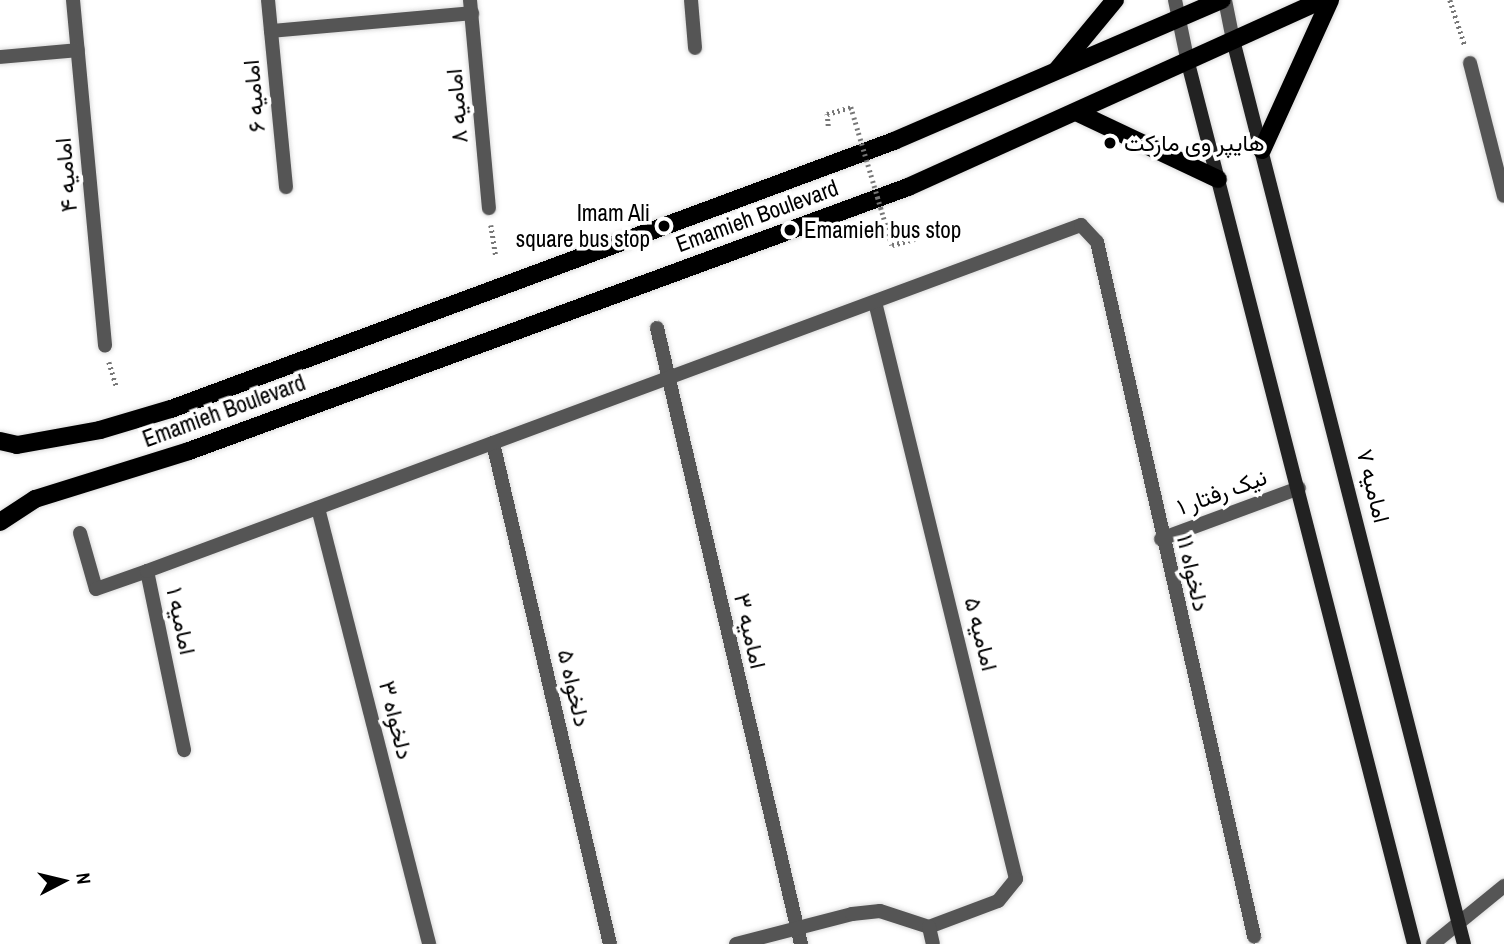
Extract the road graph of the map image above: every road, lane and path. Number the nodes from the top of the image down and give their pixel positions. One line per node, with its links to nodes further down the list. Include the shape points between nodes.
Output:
1 (73, 0): 15 (street, امامیه ۴)
2 (268, 0): 12 (street, امامیه ۶)
3 (691, 0): 14 (street)
4 (1115, 0): 19 (main road)
5 (1175, 0): 11 (street)
6 (1223, 0): 11 (main road, Emamieh Boulevard); 13 (street)
7 (1323, 0): 13 (main road, Emamieh Boulevard)
8 (1330, 0): 22 (main road)
9 (1450, 0): 17 (path)
10 (471, 6): 12 (street); 26 (street, امامیه ۸)
11 (1178, 20): 18 (street); 19 (main road, Emamieh Boulevard)
12 (271, 31): 24 (street, امامیه ۶)
13 (1233, 40): 18 (main road, Emamieh Boulevard); 22 (street, امامیه ۷)
14 (695, 47)
15 (78, 50): 16 (street); 31 (street, امامیه ۴)
16 (0, 57)
17 (1470, 62): 25 (street)
18 (1188, 63): 20 (main road, Emamieh Boulevard); 23 (street)
19 (1053, 75): 34 (main road, Emamieh Boulevard, via 894,141 171,410 100,430 18,445)
20 (1076, 112): 23 (main road); 38 (main road, Emamieh Boulevard, via 908,187 189,451 35,499)
21 (828, 126): 27 (path, bridge, via 827,114 851,107 891,245 915,239)
22 (1262, 150): 44 (street, امامیه ۷)
23 (1218, 179): 36 (street)
24 (286, 187)
25 (1504, 196)
26 (489, 208): 28 (path)
27 (912, 225)
28 (496, 255)
29 (874, 302): 32 (street); 40 (street, دلخواه ۱۱, via 1082,225 1097,242); 45 (street, امامیه ۵, via 1016,879 998,901)
30 (657, 328): 32 (street, امامیه ۳)
31 (104, 346): 33 (path)
32 (667, 379): 35 (street); 46 (street, امامیه ۳)
33 (117, 388)
34 (0, 441)
35 (493, 443): 37 (street); 49 (street, دلخواه ۵)
36 (1299, 488): 40 (street, نیک رفتار ۱); 53 (street)
37 (318, 508): 41 (street); 48 (street, دلخواه ۳)
38 (0, 522)
39 (80, 533): 41 (street, امامیه ۱, via 96,589)
40 (1161, 539): 47 (street, دلخواه ۱۱)
41 (147, 571): 42 (street, امامیه ۱)
42 (184, 750)
43 (1504, 886): 44 (street)
44 (1459, 923): 54 (street); 55 (street, امامیه ۷)
45 (929, 927): 46 (street, via 880,911); 52 (street)
46 (797, 928): 50 (street); 51 (street, امامیه ۳)
47 (1254, 936)
48 (429, 944)
49 (610, 944)
50 (736, 944)
51 (801, 944)
52 (933, 944)
53 (1414, 944)
54 (1433, 944)
55 (1464, 944)

